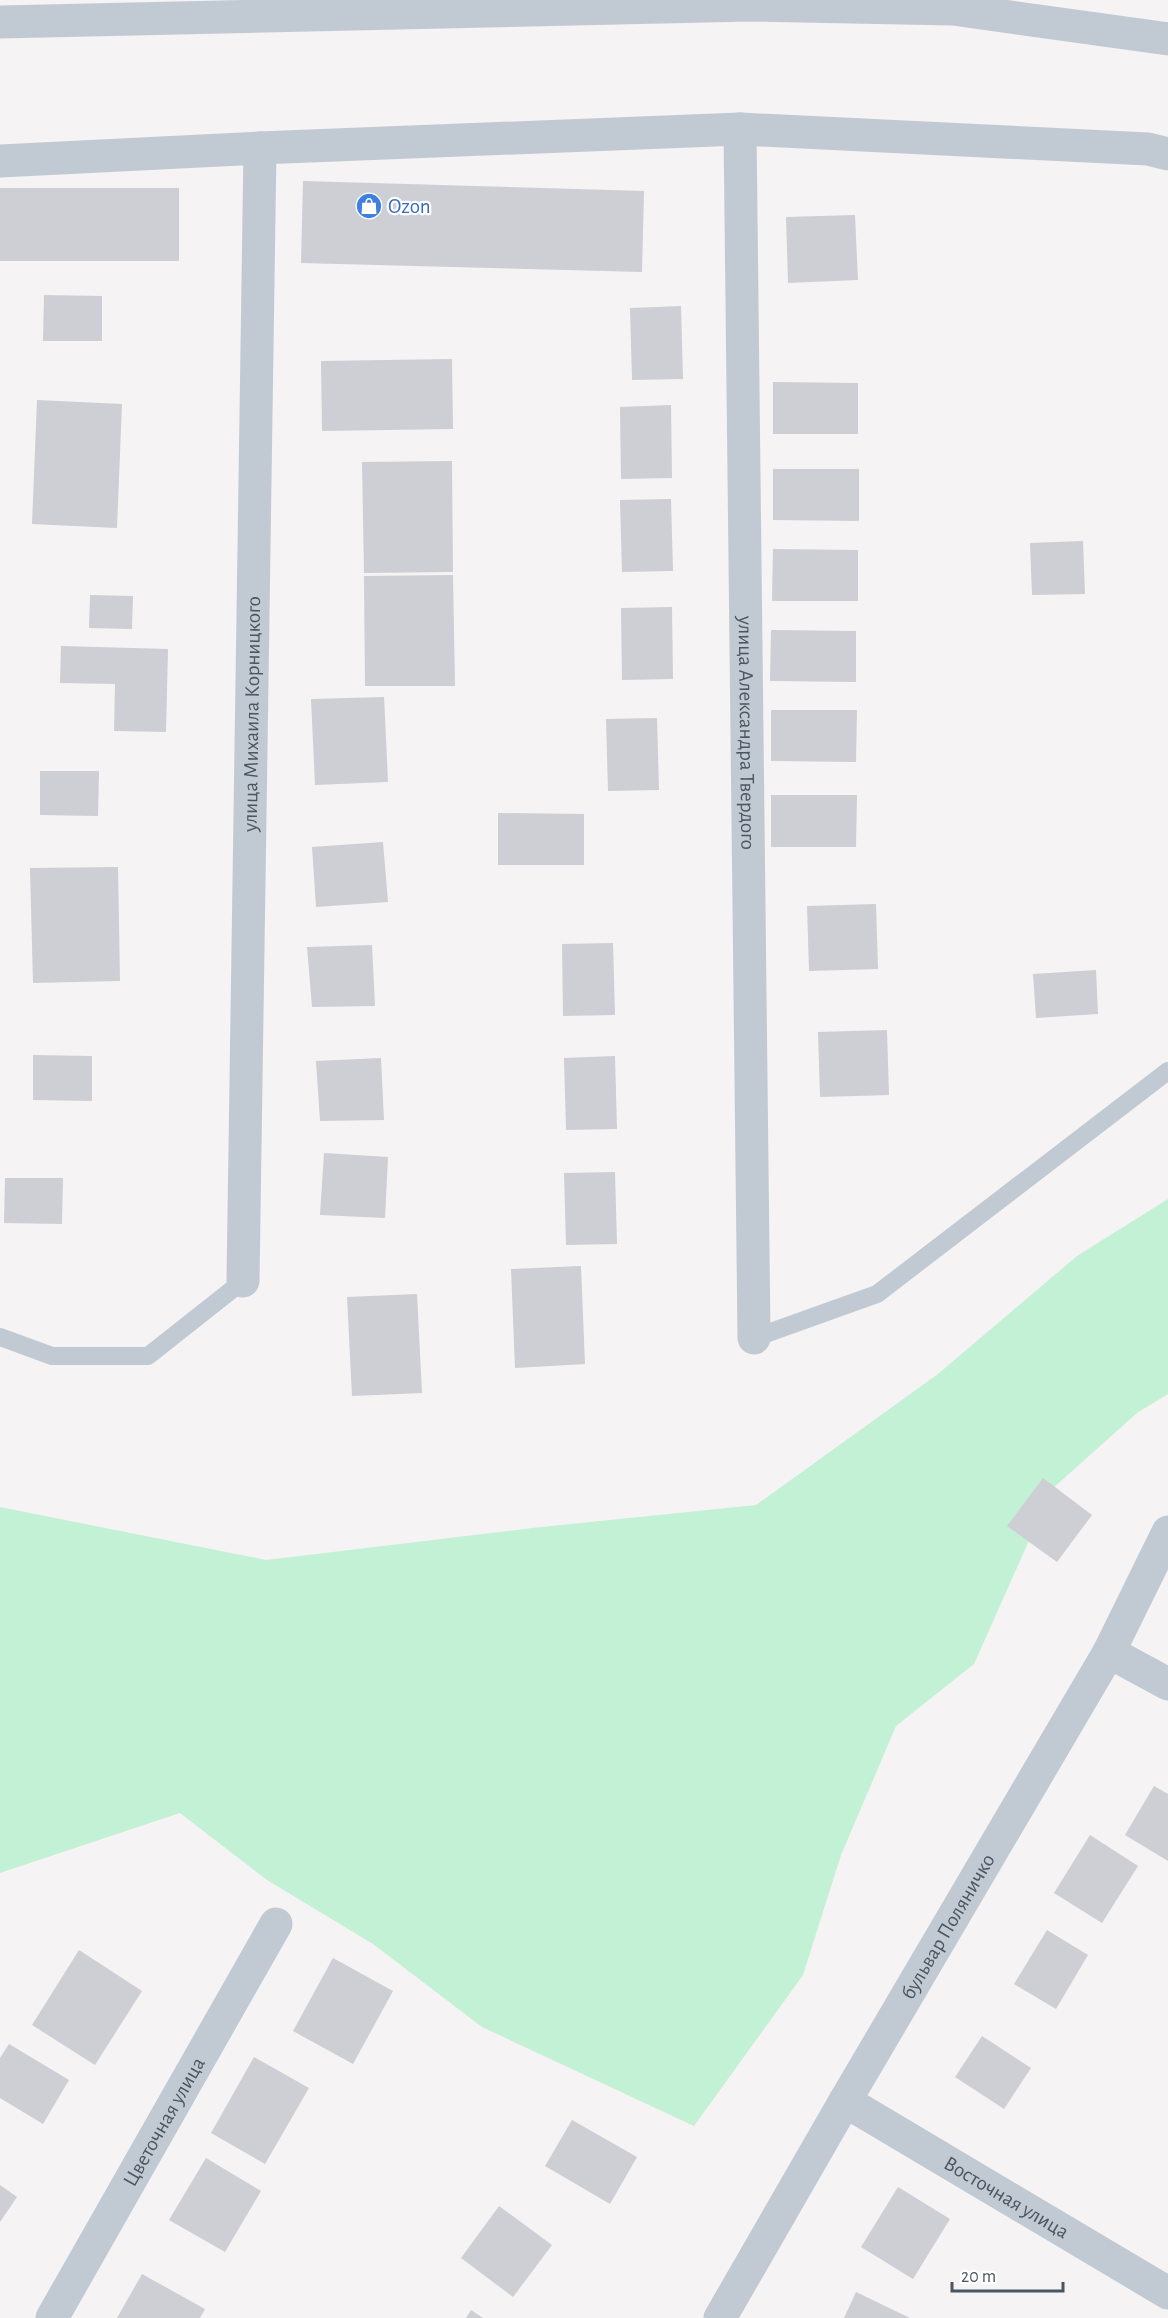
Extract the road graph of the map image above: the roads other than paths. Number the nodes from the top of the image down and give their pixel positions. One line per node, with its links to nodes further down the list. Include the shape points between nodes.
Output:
1 (251, 8): 2 (street); 3 (street, via 751,5 953,9)
2 (0, 22)
3 (1168, 39)
4 (740, 129): 5 (street); 6 (street, via 1148,149); 11 (street, улица Александра Твердого)
5 (260, 148): 7 (street); 9 (street, улица Михаила Корницкого)
6 (1168, 154)
7 (0, 161)
8 (1168, 1071): 11 (lane, via 877,1294)
9 (243, 1281): 10 (lane, via 148,1356 52,1356)
10 (0, 1337)
11 (754, 1338)
12 (1168, 1532): 13 (street, бульвар Поляничко)
13 (1109, 1652): 14 (street); 16 (street, бульвар Поляничко)
14 (1168, 1684)
15 (276, 1924): 18 (street, Цветочная улица)
16 (845, 2101): 17 (street, Восточная улица); 19 (street, бульвар Поляничко)
17 (1168, 2293)
18 (52, 2318)
19 (720, 2318)

